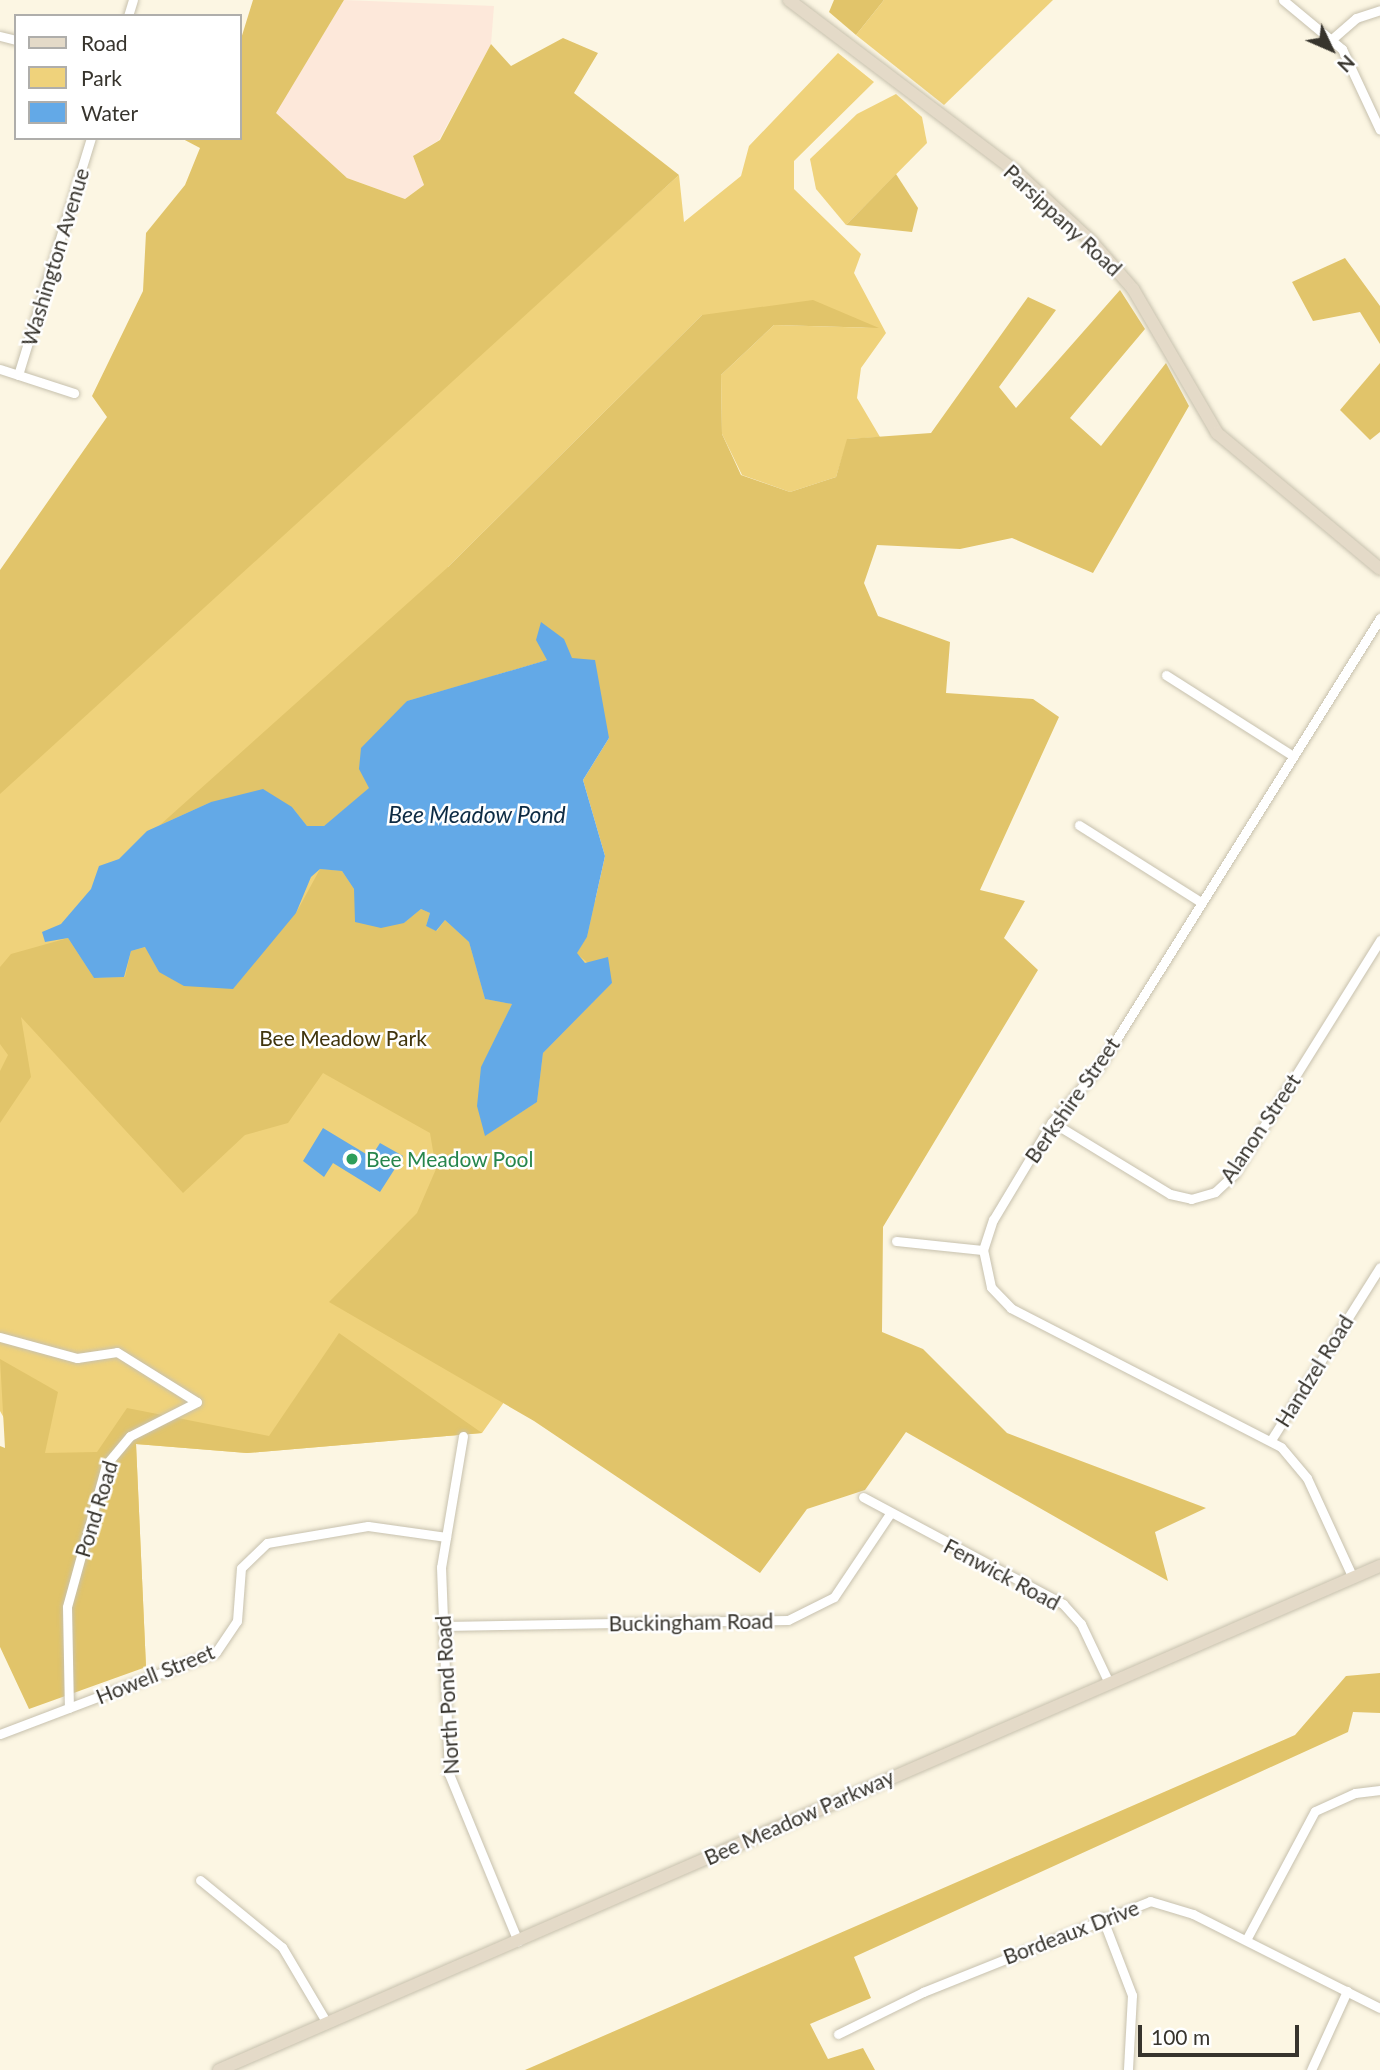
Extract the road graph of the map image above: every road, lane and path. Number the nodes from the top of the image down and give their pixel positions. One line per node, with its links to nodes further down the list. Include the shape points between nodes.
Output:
1 (789, 0): 10 (street, Parsippany Road, via 1014,170 1091,241 1133,289 1217,433)
2 (1283, 0): 4 (street)
3 (1380, 10): 4 (street, via 1356,18)
4 (1332, 38): 5 (street, via 1352,64)
5 (1380, 130)
6 (90, 140): 8 (street, Washington Avenue)
7 (0, 369): 8 (street)
8 (18, 375): 9 (street)
9 (74, 393)
10 (1380, 569)
11 (1380, 618): 13 (street, Berkshire Street)
12 (1166, 675): 13 (street)
13 (1293, 756): 15 (street, Berkshire Street)
14 (1079, 825): 15 (street)
15 (1200, 902): 17 (street, Berkshire Street, via 1099,1067)
16 (1380, 940): 17 (street, Alanon Street, via 1234,1174 1215,1192 1191,1199 1170,1194)
17 (1052, 1122): 19 (street, Berkshire Street, via 993,1220)
18 (896, 1241): 19 (street)
19 (983, 1250): 23 (street, via 991,1287 1012,1308)
20 (1380, 1267): 23 (street, Handzel Road)
21 (0, 1337): 31 (street, Pond Road, via 77,1358 117,1352 197,1402 130,1436 106,1465 66,1607)
22 (463, 1436): 26 (street, North Pond Road)
23 (1270, 1440): 28 (street, via 1307,1478)
24 (863, 1497): 25 (street, Fenwick Road)
25 (889, 1515): 29 (street, Buckingham Road, via 834,1597 788,1620); 30 (street, Fenwick Road, via 1063,1604 1081,1624)
26 (446, 1537): 29 (street, North Pond Road); 31 (street, Howell Street, via 368,1527 267,1543 241,1568 237,1621 225,1645)
27 (1380, 1566): 28 (street, Bee Meadow Parkway)
28 (1353, 1578): 30 (street, Bee Meadow Parkway)
29 (444, 1626): 37 (street, North Pond Road, via 449,1774)
30 (1109, 1683): 37 (street, Bee Meadow Parkway)
31 (69, 1708): 32 (street, Howell Street)
32 (0, 1734)
33 (1380, 1790): 36 (street, via 1355,1793 1315,1811)
34 (200, 1880): 40 (street, via 282,1947)
35 (1101, 1917): 36 (street, Bordeaux Drive, via 1130,1905 1165,1903); 41 (street, Bordeaux Drive); 43 (street, via 1132,1995)
36 (1246, 1940): 38 (street, Bordeaux Drive)
37 (518, 1941): 40 (street, Bee Meadow Parkway)
38 (1347, 1991): 39 (street, Bordeaux Drive); 44 (street)
39 (1380, 2008)
40 (327, 2023): 42 (street, Bee Meadow Parkway)
41 (838, 2034)
42 (219, 2070)
43 (1128, 2070)
44 (1311, 2070)

